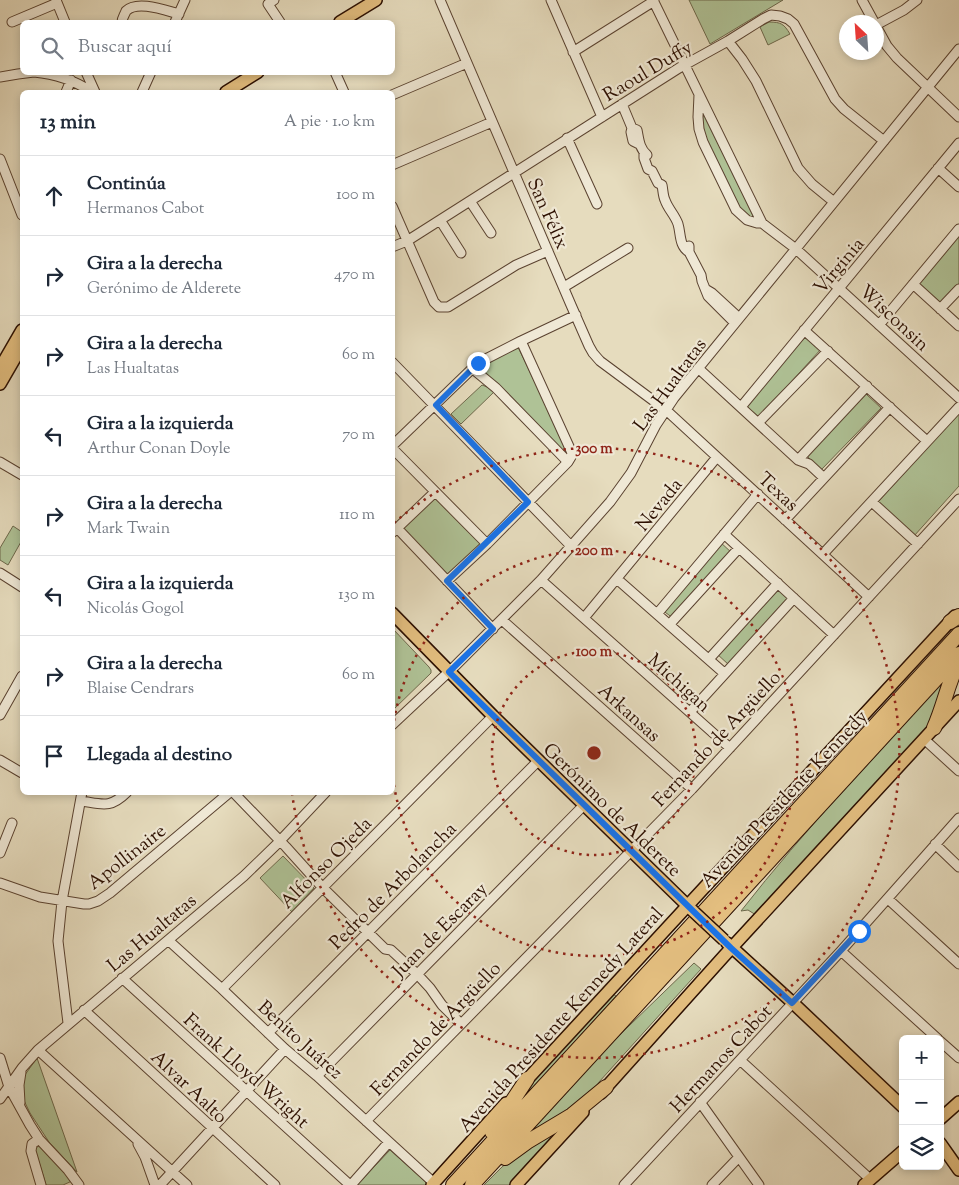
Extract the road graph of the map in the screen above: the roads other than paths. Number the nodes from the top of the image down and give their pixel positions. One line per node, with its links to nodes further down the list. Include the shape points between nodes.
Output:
1 (185, 0): 12 (street)
2 (274, 0): 15 (street, via 268,4)
3 (376, 0): 16 (main road)
4 (440, 0): 23 (street, San Félix)
5 (551, 0): 22 (street)
6 (862, 0): 11 (street)
7 (917, 0): 17 (street)
8 (57, 1): 13 (street); 18 (street)
9 (654, 1): 22 (street); 24 (street, Wisconsin)
10 (134, 2): 12 (street); 14 (street)
11 (871, 15)
12 (177, 18)
13 (64, 20)
14 (122, 20)
15 (279, 20)
16 (343, 20)
17 (884, 20)
18 (12, 22)
19 (884, 40): 34 (street, via 896,58)
20 (728, 41): 24 (street, Raoul Duffy); 48 (street, Raoul Duffy, via 767,17 776,15 788,19 794,24 835,99); 56 (street, via 756,81 798,168)
21 (959, 49): 34 (street, Las Hualtatas)
22 (573, 52): 45 (street)
23 (467, 63): 42 (street); 46 (street, San Félix)
24 (684, 65): 41 (street, Wisconsin); 43 (street, Raoul Duffy)
25 (20, 74): 32 (street)
26 (55, 75): 33 (street)
27 (77, 75): 33 (street)
28 (87, 75): 37 (street)
29 (150, 75): 38 (street)
30 (253, 75): 39 (main road)
31 (336, 75): 40 (street)
32 (0, 77)
33 (73, 81): 35 (street); 36 (street)
34 (928, 88): 44 (street); 48 (street, Las Hualtatas)
35 (67, 90)
36 (89, 90)
37 (92, 90)
38 (143, 90)
39 (229, 90)
40 (343, 90)
41 (699, 93): 61 (street, Wisconsin); 61 (street, Wisconsin, via 698,117 703,142 736,210 747,220)
42 (395, 94)
43 (622, 104): 45 (street, Raoul Duffy); 76 (street, via 632,128 637,130 652,171 662,185 664,197 680,233 686,239 708,296)
44 (959, 116)
45 (602, 117): 47 (street, Raoul Duffy)
46 (492, 122): 51 (street); 53 (street, San Félix)
47 (567, 138): 53 (street, Raoul Duffy); 57 (street)
48 (884, 141): 56 (street, Las Hualtatas)
49 (959, 143): 52 (street, Virginia)
50 (0, 159): 58 (street)
51 (395, 164)
52 (938, 168): 54 (street); 72 (street, Virginia)
53 (514, 172): 55 (street, Raoul Duffy); 68 (street, San Félix)
54 (959, 187)
55 (470, 201): 60 (street, Raoul Duffy); 63 (street)
56 (834, 202): 67 (street, Las Hualtatas)
57 (598, 204)
58 (20, 210)
59 (395, 213): 64 (street)
60 (440, 220): 64 (street, Raoul Duffy); 69 (street)
61 (762, 223): 67 (street, Wisconsin)
62 (959, 229): 70 (street)
63 (491, 233)
64 (408, 241): 65 (street, Raoul Duffy); 68 (street, via 434,302 442,308 516,265)
65 (395, 246)
66 (628, 248): 71 (street)
67 (796, 248): 72 (street, Wisconsin); 76 (street, Las Hualtatas)
68 (548, 251): 71 (street, San Félix)
69 (461, 253)
70 (913, 284): 74 (street); 77 (street)
71 (564, 287): 75 (street, San Félix)
72 (840, 288): 77 (street, Wisconsin); 79 (street, Virginia)
73 (959, 289): 74 (street)
74 (940, 309): 78 (street)
75 (576, 316): 81 (street); 95 (street, San Félix, via 589,346 600,361)
76 (737, 320): 86 (street, Las Hualtatas)
77 (879, 325): 90 (street, Wisconsin)
78 (959, 326)
79 (804, 330): 83 (street); 93 (street, Virginia)
80 (20, 333): 85 (main road)
81 (521, 341): 87 (street); 103 (street, via 572,453)
82 (20, 349): 88 (main road)
83 (828, 351): 89 (street); 96 (street)
84 (395, 363): 91 (street)
85 (0, 368)
86 (698, 368): 93 (street); 95 (street, Las Hualtatas)
87 (472, 369): 91 (street); 103 (street, via 496,388)
88 (0, 384)
89 (867, 386): 94 (street); 101 (street)
90 (959, 398)
91 (436, 405): 98 (street); 109 (street)
92 (959, 406): 97 (street)
93 (741, 407): 96 (street)
94 (890, 407): 97 (street); 105 (street)
95 (666, 410): 100 (street, Texas); 116 (street, Las Hualtatas, via 624,484)
96 (758, 423): 101 (street)
97 (927, 441): 110 (street)
98 (395, 444)
99 (395, 450): 106 (street)
100 (718, 457): 107 (street, Texas); 120 (street, Nevada)
101 (798, 460): 105 (street, via 809,464)
102 (0, 462): 104 (street)
103 (568, 462): 109 (street)
104 (20, 474)
105 (824, 478): 111 (street)
106 (435, 492): 112 (street); 114 (street)
107 (758, 494): 111 (street, Texas); 113 (street)
108 (959, 500): 115 (street, Fernando de Argüello)
109 (528, 502): 114 (street); 116 (street)
110 (872, 502): 115 (street); 118 (street)
111 (786, 520): 118 (street, Texas)
112 (395, 530): 122 (street)
113 (724, 534): 117 (street); 127 (street)
114 (487, 544): 122 (street)
115 (918, 544): 125 (street, Fernando de Argüello)
116 (571, 546): 121 (street, Las Hualtatas)
117 (739, 548): 123 (street); 132 (street)
118 (823, 554): 125 (street, Texas)
119 (0, 573): 124 (street)
120 (617, 579): 127 (street); 130 (street, Nevada)
121 (541, 580): 130 (street, Michigan); 131 (street, Las Hualtatas)
122 (447, 581): 133 (street)
123 (778, 583): 126 (street); 137 (street)
124 (20, 586)
125 (870, 597): 135 (street, Fernando de Argüello)
126 (794, 598): 135 (street); 140 (street)
127 (657, 614): 132 (street)
128 (395, 616): 139 (main road, Gerónimo de Alderete)
129 (956, 616): 172 (main road, Avenida Presidente Kennedy Lateral)
130 (584, 618): 143 (street, Michigan)
131 (502, 620): 133 (street, Las Hualtatas); 154 (street, Arkansas)
132 (669, 625): 137 (street)
133 (493, 629): 139 (street, Las Hualtatas)
134 (959, 634): 217 (highway, Avenida Presidente Kennedy)
135 (834, 635): 149 (street, Fernando de Argüello)
136 (959, 654): 226 (highway, Avenida Presidente Kennedy)
137 (709, 659): 140 (street)
138 (959, 661): 147 (highway)
139 (449, 672): 145 (main road, Gerónimo de Alderete); 146 (street, Las Hualtatas)
140 (724, 673): 143 (street)
141 (20, 680): 144 (street)
142 (959, 701): 147 (main road)
143 (690, 712): 149 (street, Michigan)
144 (0, 715)
145 (493, 716): 151 (main road, Gerónimo de Alderete); 169 (street, Alfonso Ojeda)
146 (395, 722)
147 (934, 728): 148 (main road)
148 (924, 739): 152 (street); 175 (main road)
149 (730, 748): 154 (street, Fernando de Argüello)
150 (0, 760): 153 (street)
151 (538, 761): 160 (main road, Gerónimo de Alderete); 173 (street, Pedro de Arbolancha)
152 (959, 771)
153 (20, 772)
154 (692, 789): 165 (street, Fernando de Argüello)
155 (124, 795): 159 (street, via 110,804)
156 (227, 795): 171 (street, Apollinaire, via 102,899 89,904)
157 (234, 795): 163 (street)
158 (323, 795): 163 (street, Las Hualtatas)
159 (82, 797): 171 (street)
160 (584, 805): 165 (main road, Gerónimo de Alderete); 178 (street, Juan de Escaray)
161 (959, 818): 164 (street, Hermanos Cabot)
162 (12, 823): 166 (street)
163 (280, 841): 169 (street); 174 (street, Las Hualtatas)
164 (935, 844): 167 (street); 170 (street, Hermanos Cabot)
165 (631, 851): 172 (main road, Gerónimo de Alderete); 184 (street, Fernando de Argüello)
166 (0, 853)
167 (959, 867)
168 (0, 883): 171 (street, Apollinaire)
169 (322, 887): 173 (street); 180 (street, Alfonso Ojeda)
170 (888, 900): 176 (street, Hermanos Cabot); 177 (street)
171 (62, 901): 183 (street, via 58,941)
172 (691, 909): 175 (main road, Gerónimo de Alderete, bridge); 196 (main road, Avenida Presidente Kennedy Lateral)
173 (368, 932): 178 (street); 185 (street, Pedro de Arbolancha)
174 (168, 940): 179 (street, Las Hualtatas); 180 (street, Benito Juárez)
175 (727, 944): 181 (main road, Gerónimo de Alderete); 197 (main road)
176 (840, 951): 181 (street, Hermanos Cabot); 186 (street)
177 (959, 964)
178 (417, 974): 184 (street); 195 (street, Juan de Escaray)
179 (122, 978): 182 (street, Las Hualtatas); 199 (street, Frank Lloyd Wright)
180 (222, 989): 185 (street, Benito Juárez)
181 (792, 1003): 192 (street, Hermanos Cabot); 202 (main road, Gerónimo de Alderete)
182 (84, 1010): 183 (street, Las Hualtatas); 207 (street, Alvar Aalto)
183 (68, 1024): 189 (street, Las Hualtatas)
184 (461, 1024): 206 (street, Fernando de Argüello)
185 (268, 1033): 188 (street, Benito Juárez)
186 (933, 1035)
187 (944, 1044): 191 (street)
188 (285, 1049): 195 (street, Benito Juárez); 199 (street)
189 (38, 1050): 194 (street, Las Hualtatas); 208 (street)
190 (0, 1058): 193 (street)
191 (959, 1058)
192 (740, 1060): 201 (street, Hermanos Cabot); 216 (street)
193 (3, 1067): 194 (street, via 12,1072); 198 (street)
194 (21, 1070): 198 (street, Las Hualtatas); 204 (street, via 19,1094)
195 (317, 1076): 206 (street, Benito Juárez)
196 (527, 1079): 217 (highway); 218 (main road, Avenida Presidente Kennedy Lateral)
197 (606, 1086): 226 (highway, via 572,1115 511,1153); 227 (main road)
198 (9, 1087): 200 (street, Las Hualtatas); 204 (street)
199 (246, 1091): 207 (street); 225 (street, Frank Lloyd Wright)
200 (0, 1099)
201 (700, 1102): 213 (street); 228 (street, Hermanos Cabot)
202 (899, 1102)
203 (959, 1102): 205 (main road)
204 (22, 1111): 209 (street)
205 (944, 1115)
206 (366, 1121): 210 (street, Benito Juárez)
207 (212, 1128): 215 (street); 224 (street, Alvar Aalto)
208 (134, 1138): 215 (street); 221 (street)
209 (39, 1139): 219 (street, via 32,1144 31,1151); 220 (street)
210 (389, 1142): 218 (street, Benito Juárez); 225 (street)
211 (944, 1149): 214 (main road)
212 (899, 1154): 216 (main road)
213 (739, 1157): 229 (street); 230 (street)
214 (959, 1170)
215 (172, 1172): 222 (street); 223 (street)
216 (867, 1182)
217 (454, 1183)
218 (433, 1184)
219 (41, 1185)
220 (79, 1185)
221 (155, 1185)
222 (160, 1185)
223 (187, 1185)
224 (275, 1185)
225 (350, 1185)
226 (473, 1185)
227 (516, 1185)
228 (624, 1185)
229 (712, 1185)
230 (759, 1185)

